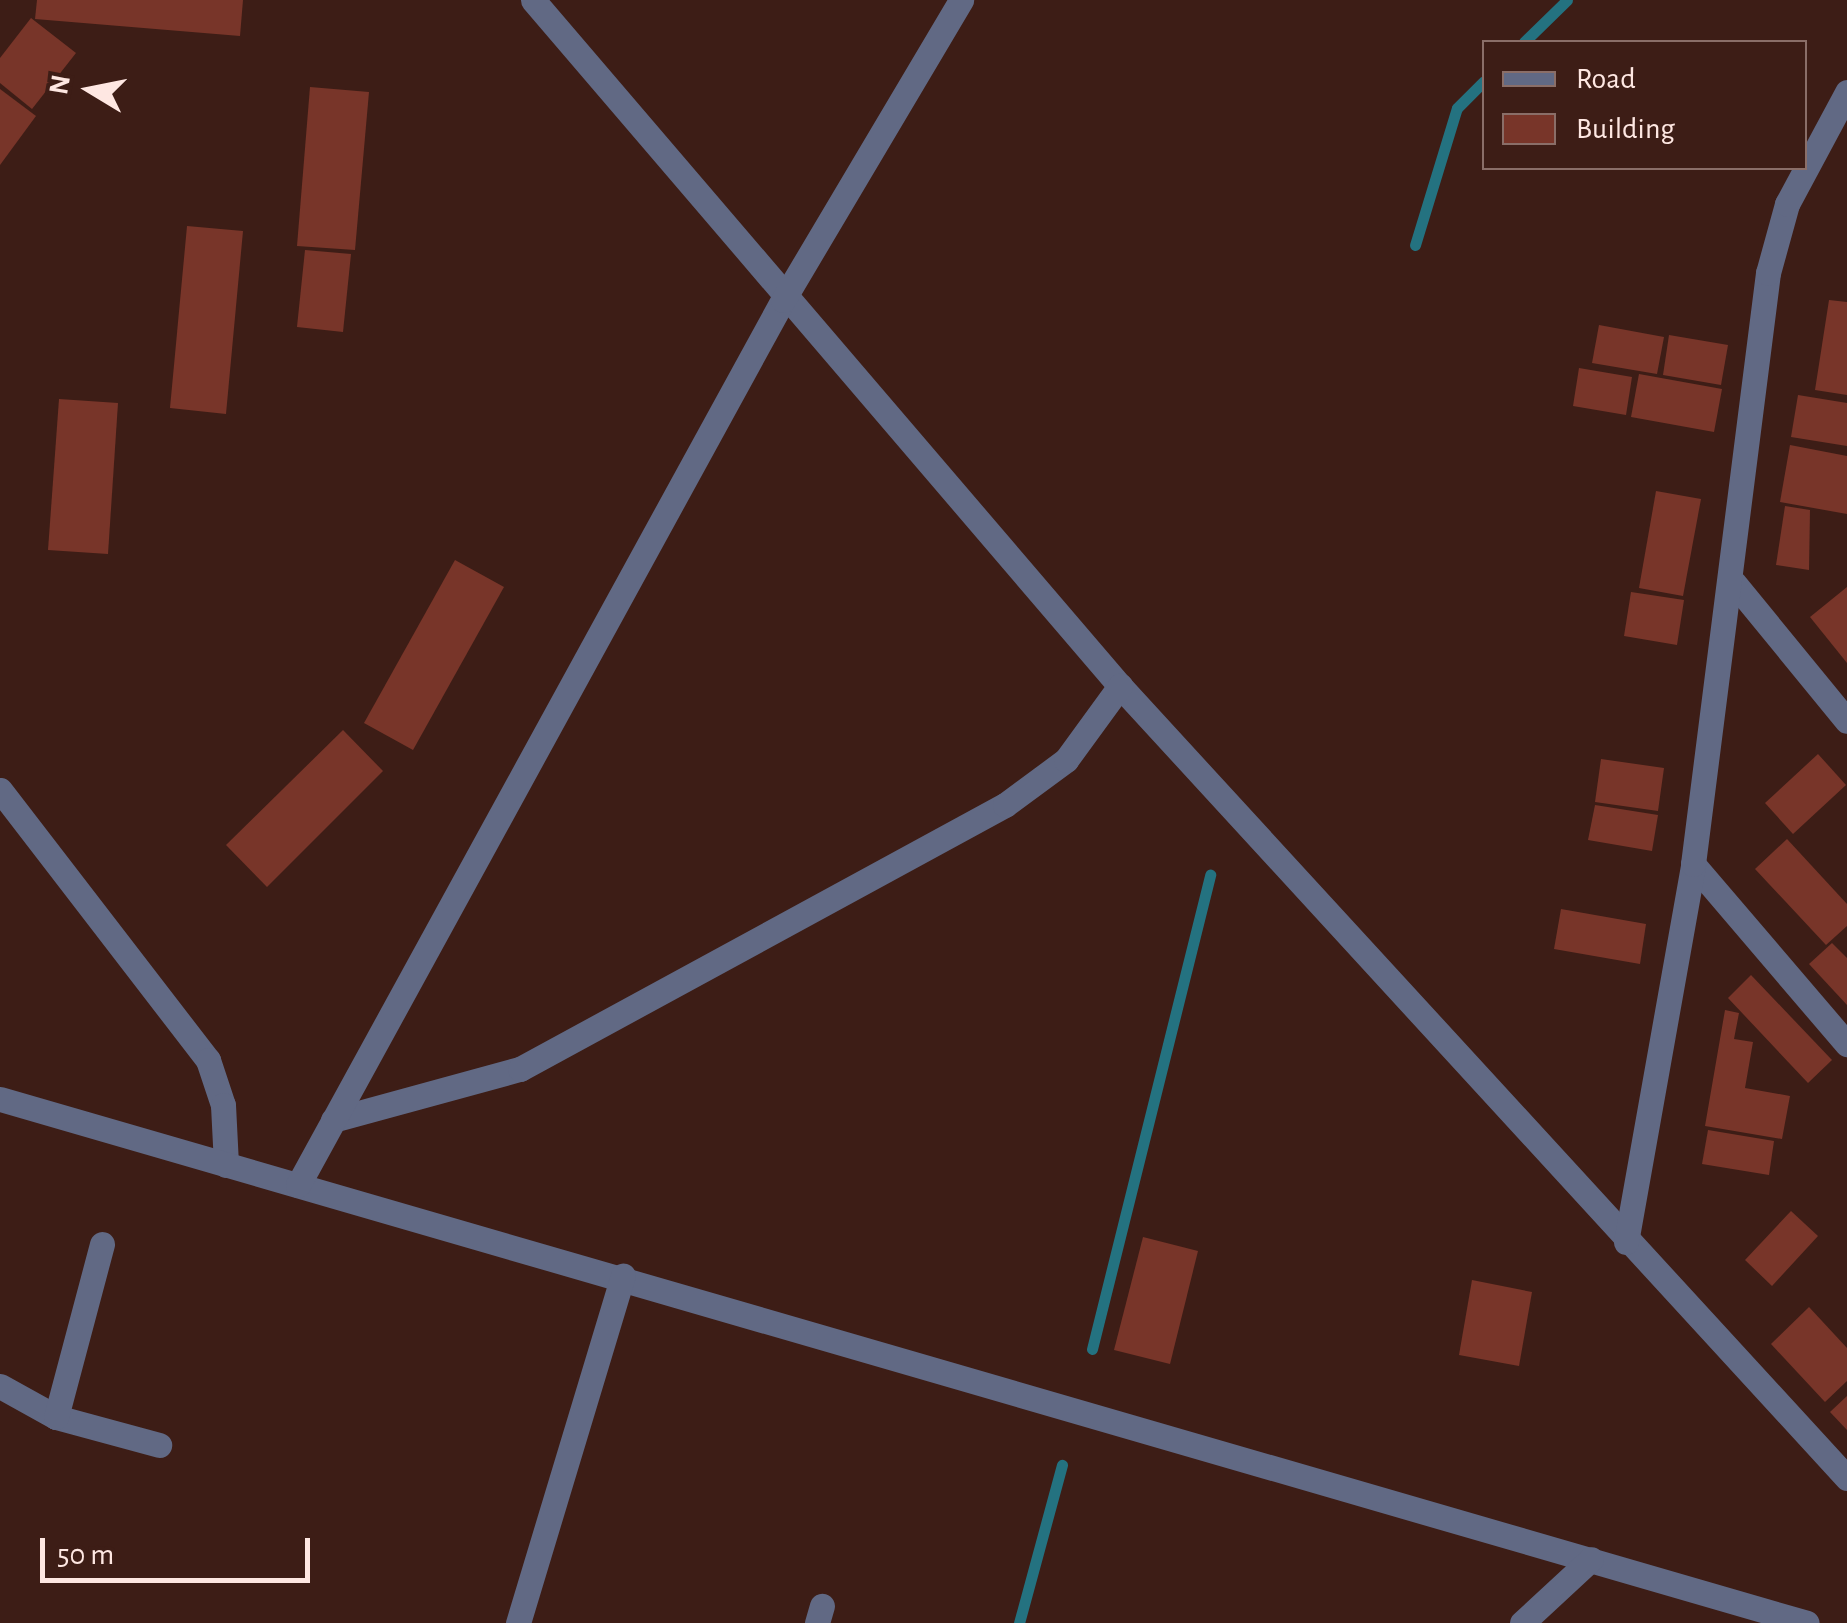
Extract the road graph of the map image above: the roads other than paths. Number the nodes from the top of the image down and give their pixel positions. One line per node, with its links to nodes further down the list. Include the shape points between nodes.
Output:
1 (533, 0): 6 (street)
2 (961, 0): 6 (street)
3 (1847, 92): 4 (street)
4 (1807, 165)
5 (1805, 170): 7 (street, via 1786,204 1768,272)
6 (783, 300): 8 (street); 14 (street)
7 (1734, 583): 9 (street); 11 (street)
8 (1120, 686): 14 (street, via 1066,760 1006,805 520,1068); 17 (street)
9 (1847, 721)
10 (0, 790): 15 (street, via 208,1060 223,1105)
11 (1693, 864): 12 (street); 17 (street)
12 (1847, 1044)
13 (0, 1099): 15 (street)
14 (333, 1120): 16 (street)
15 (226, 1164): 16 (street)
16 (298, 1185): 19 (street)
17 (1626, 1242): 23 (street)
18 (102, 1244): 21 (street)
19 (623, 1276): 24 (street); 25 (street)
20 (0, 1386): 21 (street)
21 (56, 1417): 22 (street)
22 (159, 1445)
23 (1847, 1478)
24 (1591, 1559): 26 (street); 27 (street)
25 (518, 1623)
26 (1522, 1623)
27 (1807, 1623)

